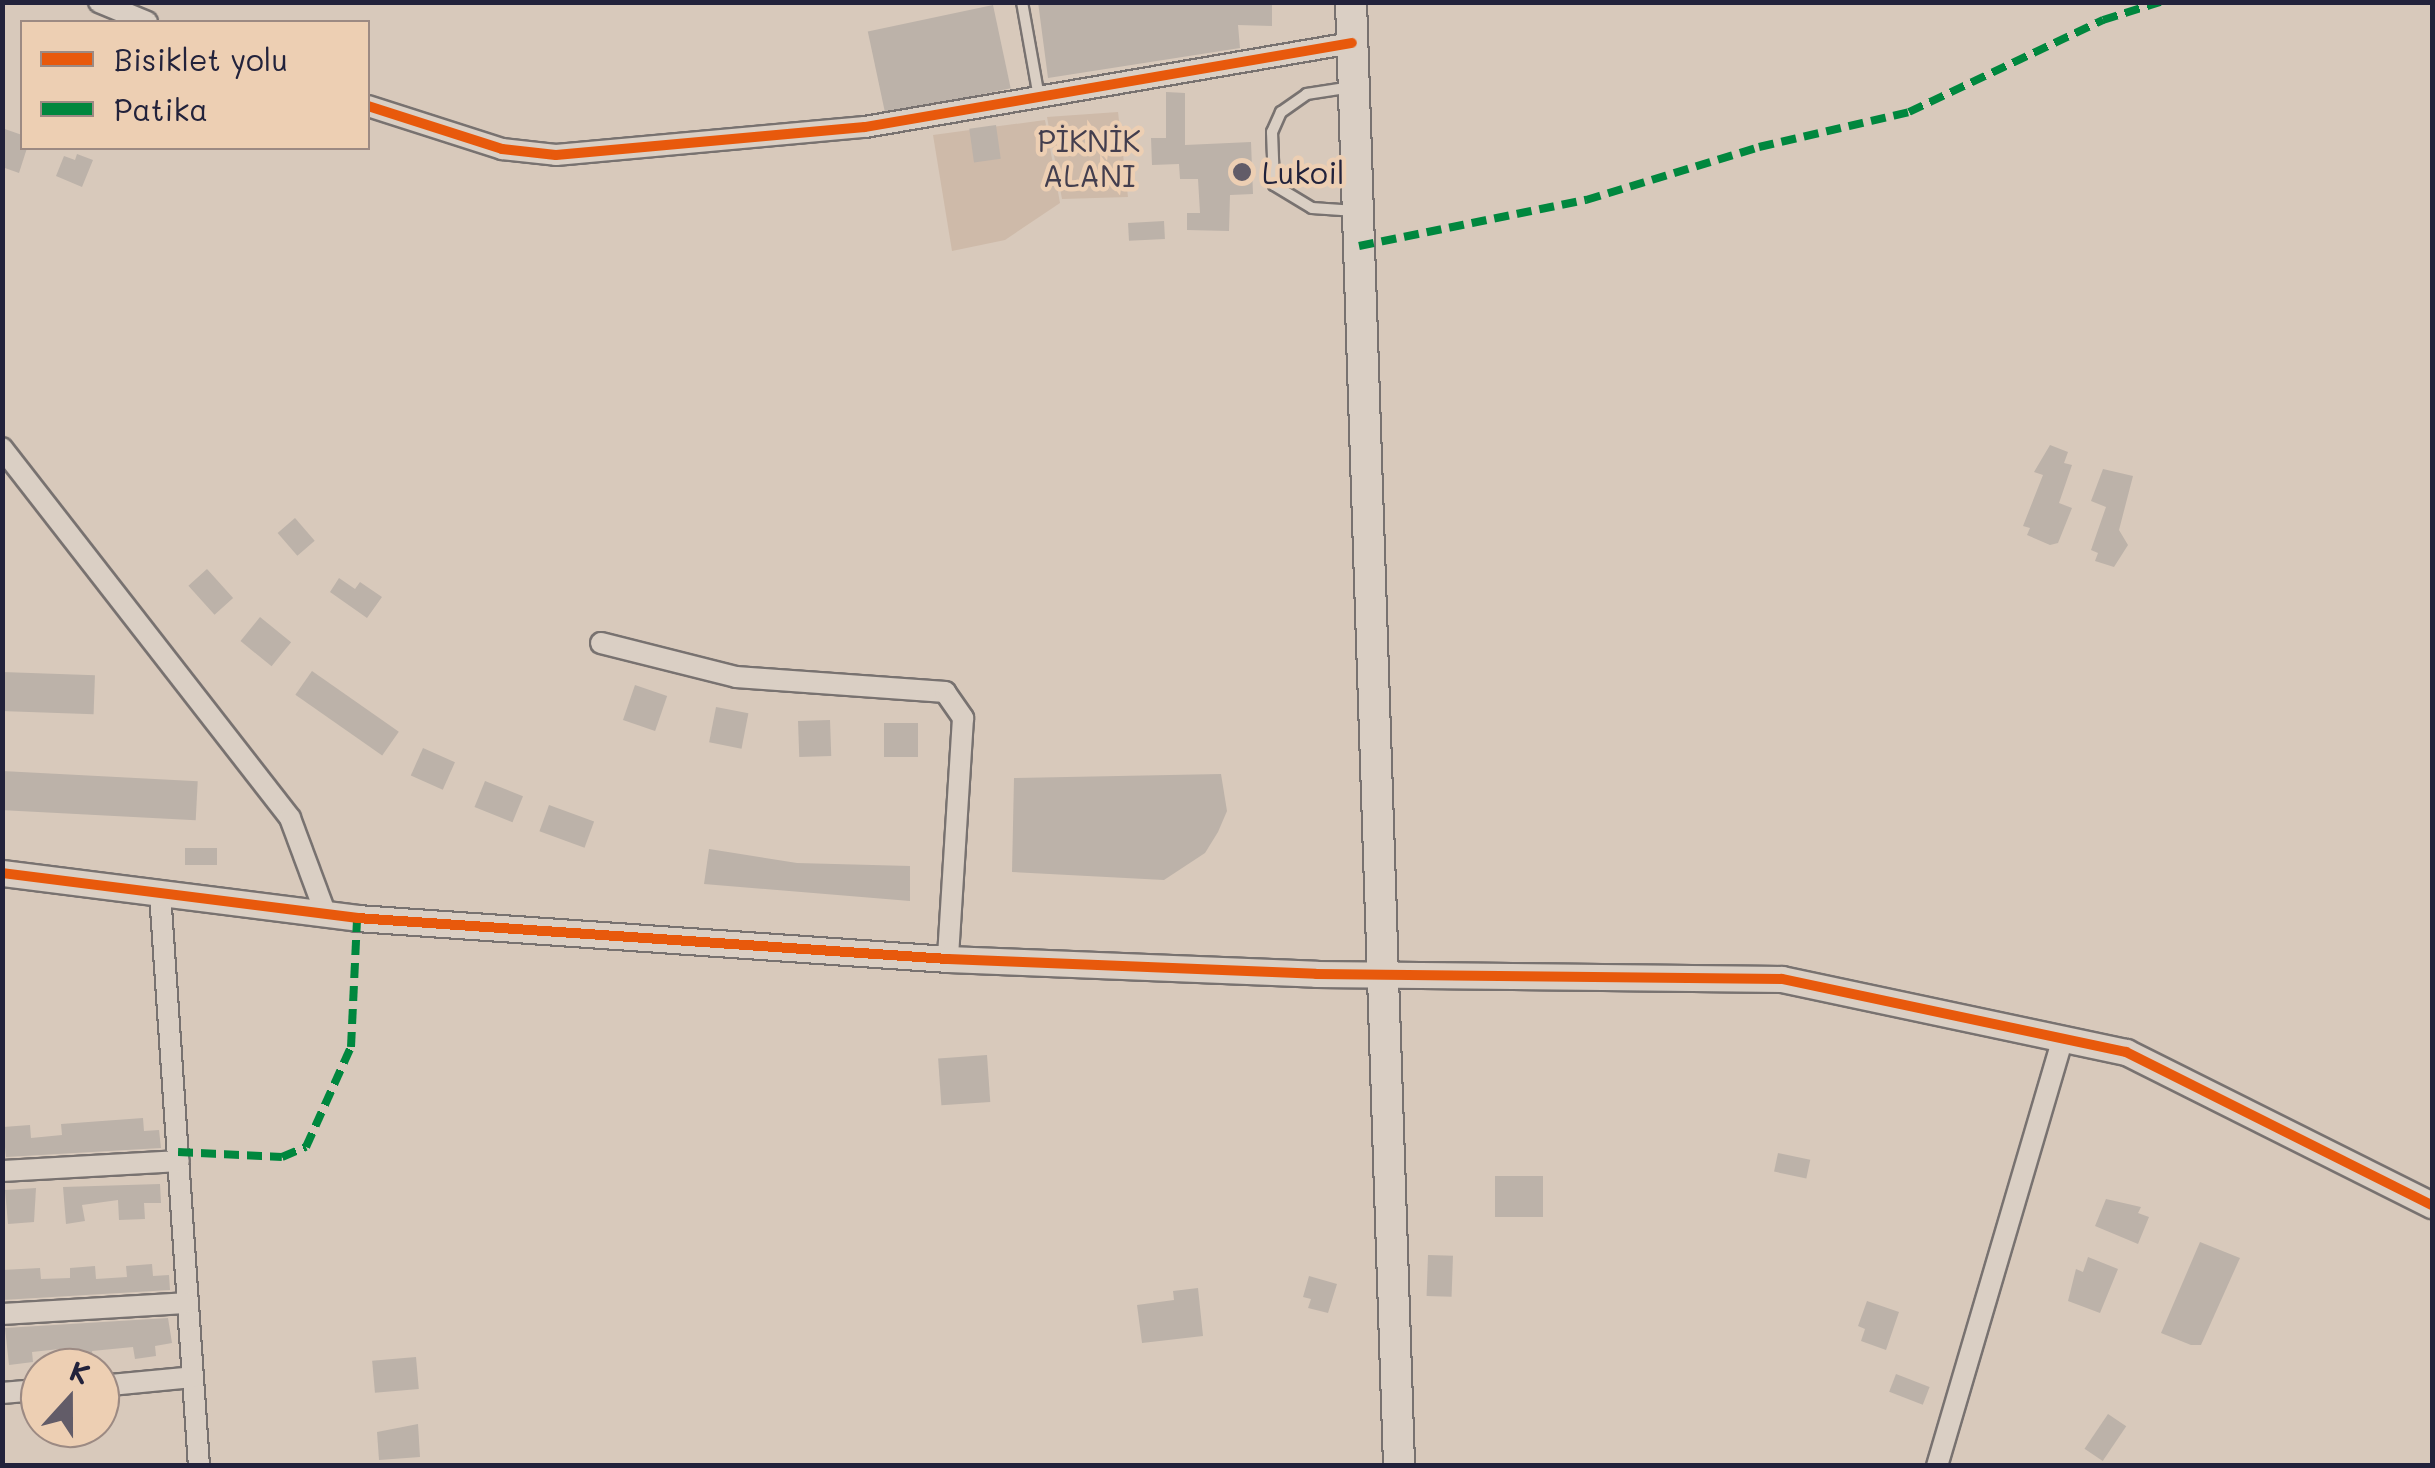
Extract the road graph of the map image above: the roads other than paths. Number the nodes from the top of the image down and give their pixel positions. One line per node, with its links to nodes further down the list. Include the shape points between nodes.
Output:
1 (100, 2): 4 (street)
2 (1022, 2): 7 (lane)
3 (1350, 2): 5 (main road)
4 (142, 20)
5 (1352, 44): 6 (main road); 7 (street)
6 (1353, 87): 9 (main road); 9 (lane, via 1288,104 1272,132 1273,167 1274,185 1292,200)
7 (1040, 97): 8 (street, via 866,127 556,156 502,149)
8 (370, 107)
9 (1358, 211): 16 (main road)
10 (2, 448): 14 (street, via 290,818)
11 (602, 643): 15 (street, via 736,676 936,687 952,698 963,718)
12 (2, 873): 13 (street)
13 (160, 893): 14 (street); 18 (street)
14 (326, 915): 15 (street)
15 (948, 958): 16 (street)
16 (1383, 975): 17 (street, via 1782,979); 26 (main road)
17 (2062, 1039): 20 (street, via 2126,1052); 27 (street)
18 (178, 1160): 19 (street); 21 (street)
19 (2, 1170)
20 (2432, 1205)
21 (188, 1302): 22 (street); 23 (street)
22 (2, 1314)
23 (194, 1377): 24 (street); 25 (street)
24 (120, 1384)
25 (199, 1466)
26 (1399, 1466)
27 (1938, 1466)

